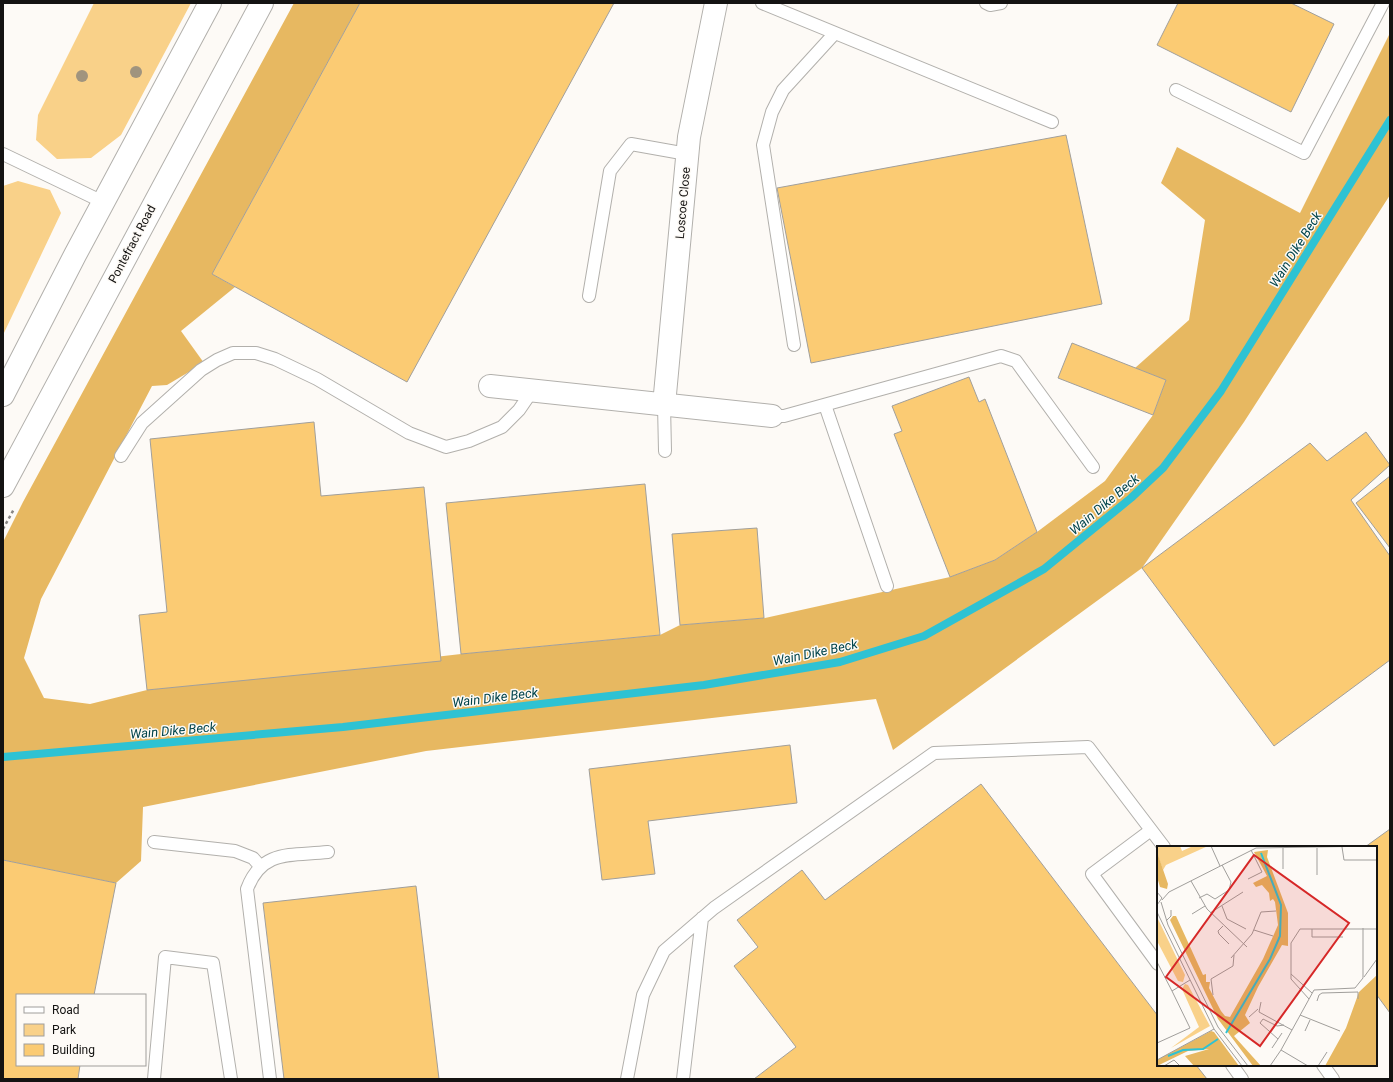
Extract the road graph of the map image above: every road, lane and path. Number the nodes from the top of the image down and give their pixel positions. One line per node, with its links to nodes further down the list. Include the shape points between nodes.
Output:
1 (210, 3): 13 (main road)
2 (262, 3): 25 (main road, Pontefract Road)
3 (716, 3): 12 (main road, Loscoe Close)
4 (762, 3): 8 (lane)
5 (986, 3): 6 (lane)
6 (1001, 3)
7 (1383, 3): 9 (lane, via 1304,153)
8 (835, 33): 10 (lane); 15 (lane, via 783,90 772,112 762,145)
9 (1176, 90)
10 (1052, 122)
11 (3, 154): 13 (lane)
12 (687, 154): 14 (lane, via 631,144 610,171); 19 (main road, Loscoe Close)
13 (103, 202): 18 (main road)
14 (589, 296)
15 (794, 345)
16 (490, 386): 17 (main road)
17 (532, 391): 19 (main road); 23 (lane, via 519,410 502,427 469,441 446,446 409,433 317,379 275,359 256,352 233,353 201,370 142,423)
18 (3, 395)
19 (664, 405): 21 (main road); 22 (lane)
20 (825, 405): 21 (lane, via 784,416); 24 (lane, via 1002,356 1016,361); 26 (lane)
21 (772, 416)
22 (665, 451)
23 (121, 456)
24 (1093, 467)
25 (3, 486)
26 (887, 586)
27 (1151, 830): 29 (lane); 32 (lane, via 1088,747 934,753); 33 (lane, via 1092,874)
28 (154, 842): 31 (lane, via 235,851 253,858)
29 (1163, 846)
30 (328, 852): 31 (lane, via 271,859)
31 (260, 866): 38 (lane, via 252,876 247,889)
32 (702, 918): 39 (lane, via 664,951 643,995); 40 (lane)
33 (1157, 963)
34 (1233, 1066): 41 (lane)
35 (1324, 1066): 42 (lane)
36 (154, 1079): 37 (lane, via 165,957 213,962)
37 (231, 1079)
38 (270, 1079)
39 (627, 1079)
40 (683, 1079)
41 (1242, 1079)
42 (1333, 1079)

